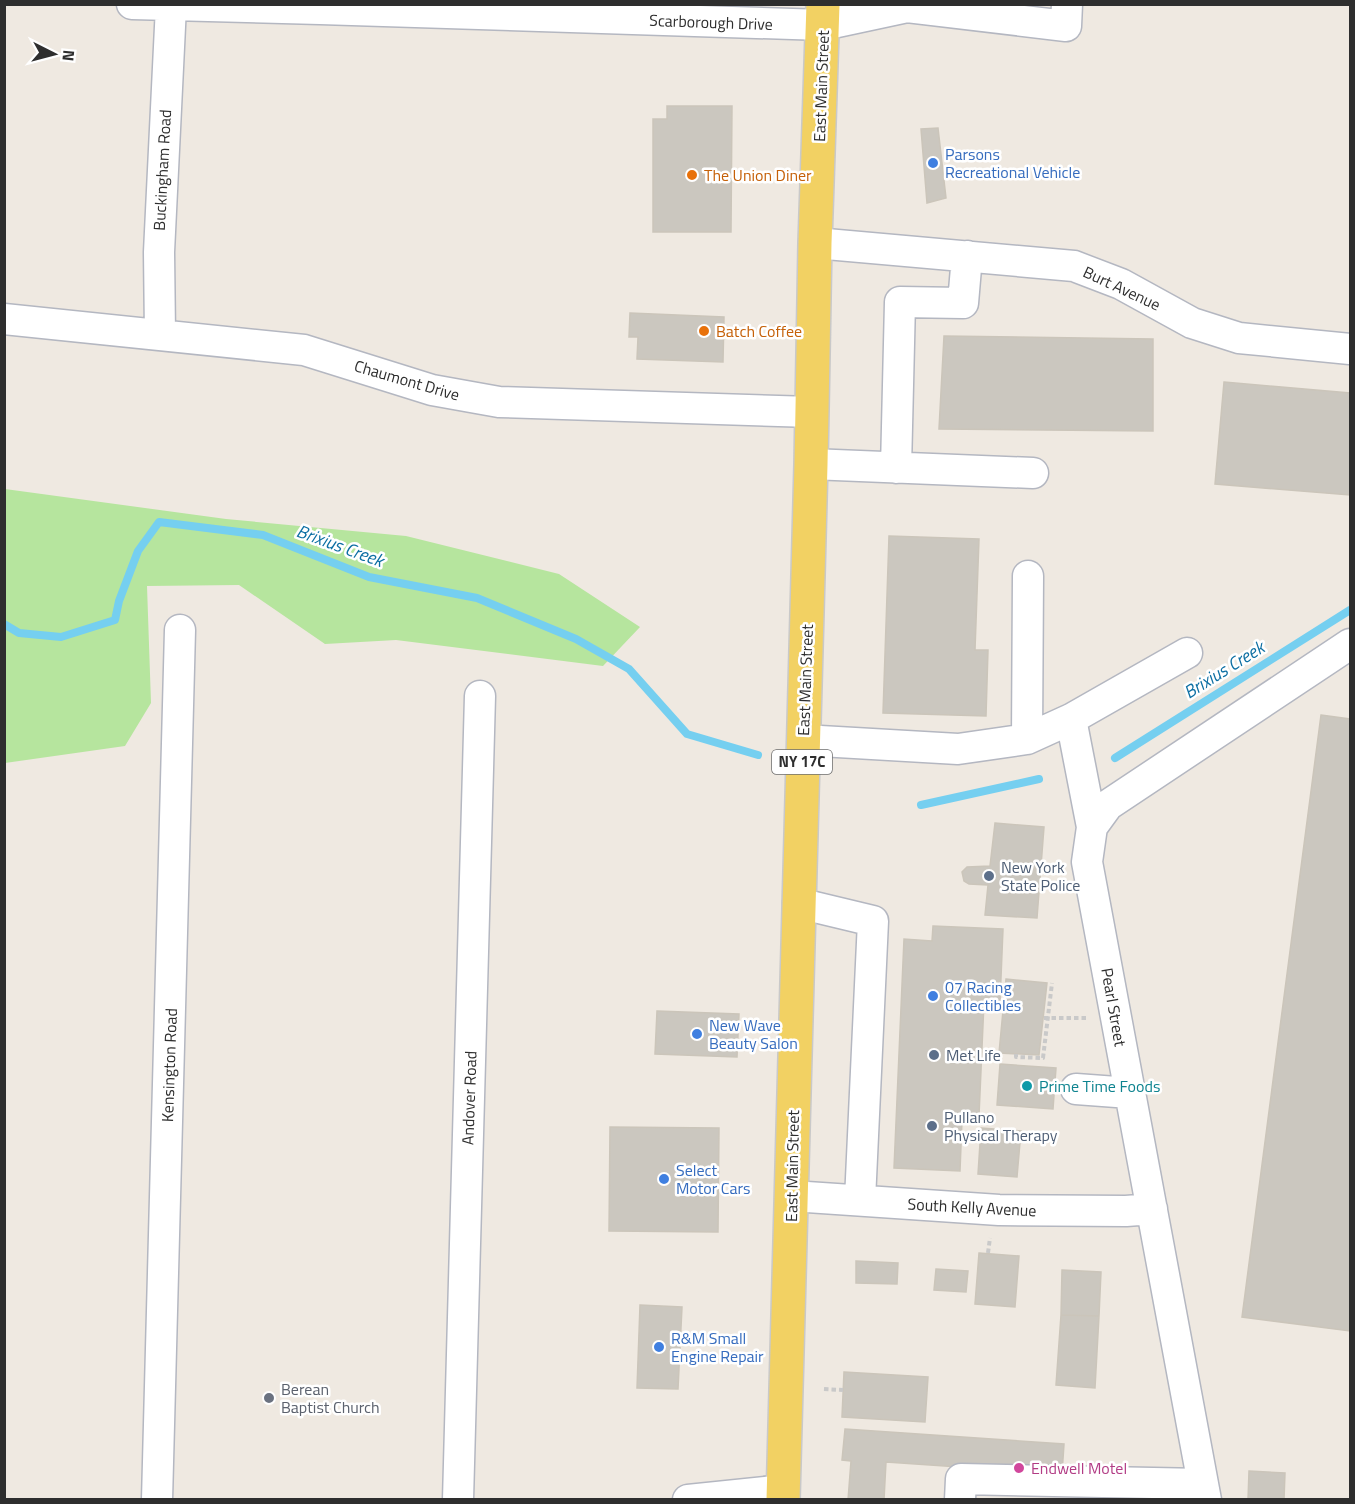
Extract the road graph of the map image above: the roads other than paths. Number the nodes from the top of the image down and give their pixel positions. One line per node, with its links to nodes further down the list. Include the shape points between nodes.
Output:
1 (132, 4): 3 (street, Scarborough Drive)
2 (1067, 4): 6 (street, Scarborough Drive, via 1065,26 907,7)
3 (171, 6): 4 (street, Scarborough Drive); 10 (street, Buckingham Road, via 159,252)
4 (449, 9): 5 (street, Scarborough Drive)
5 (670, 12): 6 (street, Scarborough Drive)
6 (823, 15): 7 (main road, East Main Street / NY 17C)
7 (815, 243): 8 (street, Burt Avenue); 12 (main road, East Main Street / NY 17C)
8 (967, 256): 11 (street, Burt Avenue, via 1074,266 1120,284 1192,323 1239,338); 14 (street, via 963,303 900,302)
9 (4, 319): 10 (street, Chaumont Drive)
10 (160, 334): 12 (street, Chaumont Drive, via 304,350 432,390 499,402)
11 (1350, 349)
12 (812, 412): 13 (main road, East Main Street / NY 17C)
13 (811, 464): 14 (street); 23 (main road, East Main Street / NY 17C)
14 (896, 468): 15 (street)
15 (1033, 473)
16 (1028, 576): 22 (street)
17 (180, 630): 33 (street, Kensington Road)
18 (1350, 644): 24 (street, Pearl Street, via 1108,804)
19 (1187, 653): 21 (street)
20 (480, 696): 34 (street, Andover Road)
21 (1071, 719): 22 (street); 24 (street)
22 (1027, 739): 23 (street, via 958,748)
23 (803, 740): 25 (main road, East Main Street / NY 17C)
24 (1092, 827): 27 (street, Pearl Street, via 1088,862)
25 (798, 903): 28 (main road, East Main Street / NY 17C); 29 (street, via 873,921)
26 (1076, 1089): 27 (street)
27 (1130, 1093): 30 (street, Pearl Street)
28 (792, 1196): 29 (street, South Kelly Avenue); 32 (main road, East Main Street / NY 17C)
29 (860, 1200): 30 (street, South Kelly Avenue, via 999,1210)
30 (1152, 1209): 31 (street, Pearl Street)
31 (1204, 1492): 36 (street, via 961,1479)
32 (783, 1495): 35 (street)
33 (157, 1500)
34 (458, 1500)
35 (688, 1500)
36 (960, 1500)

